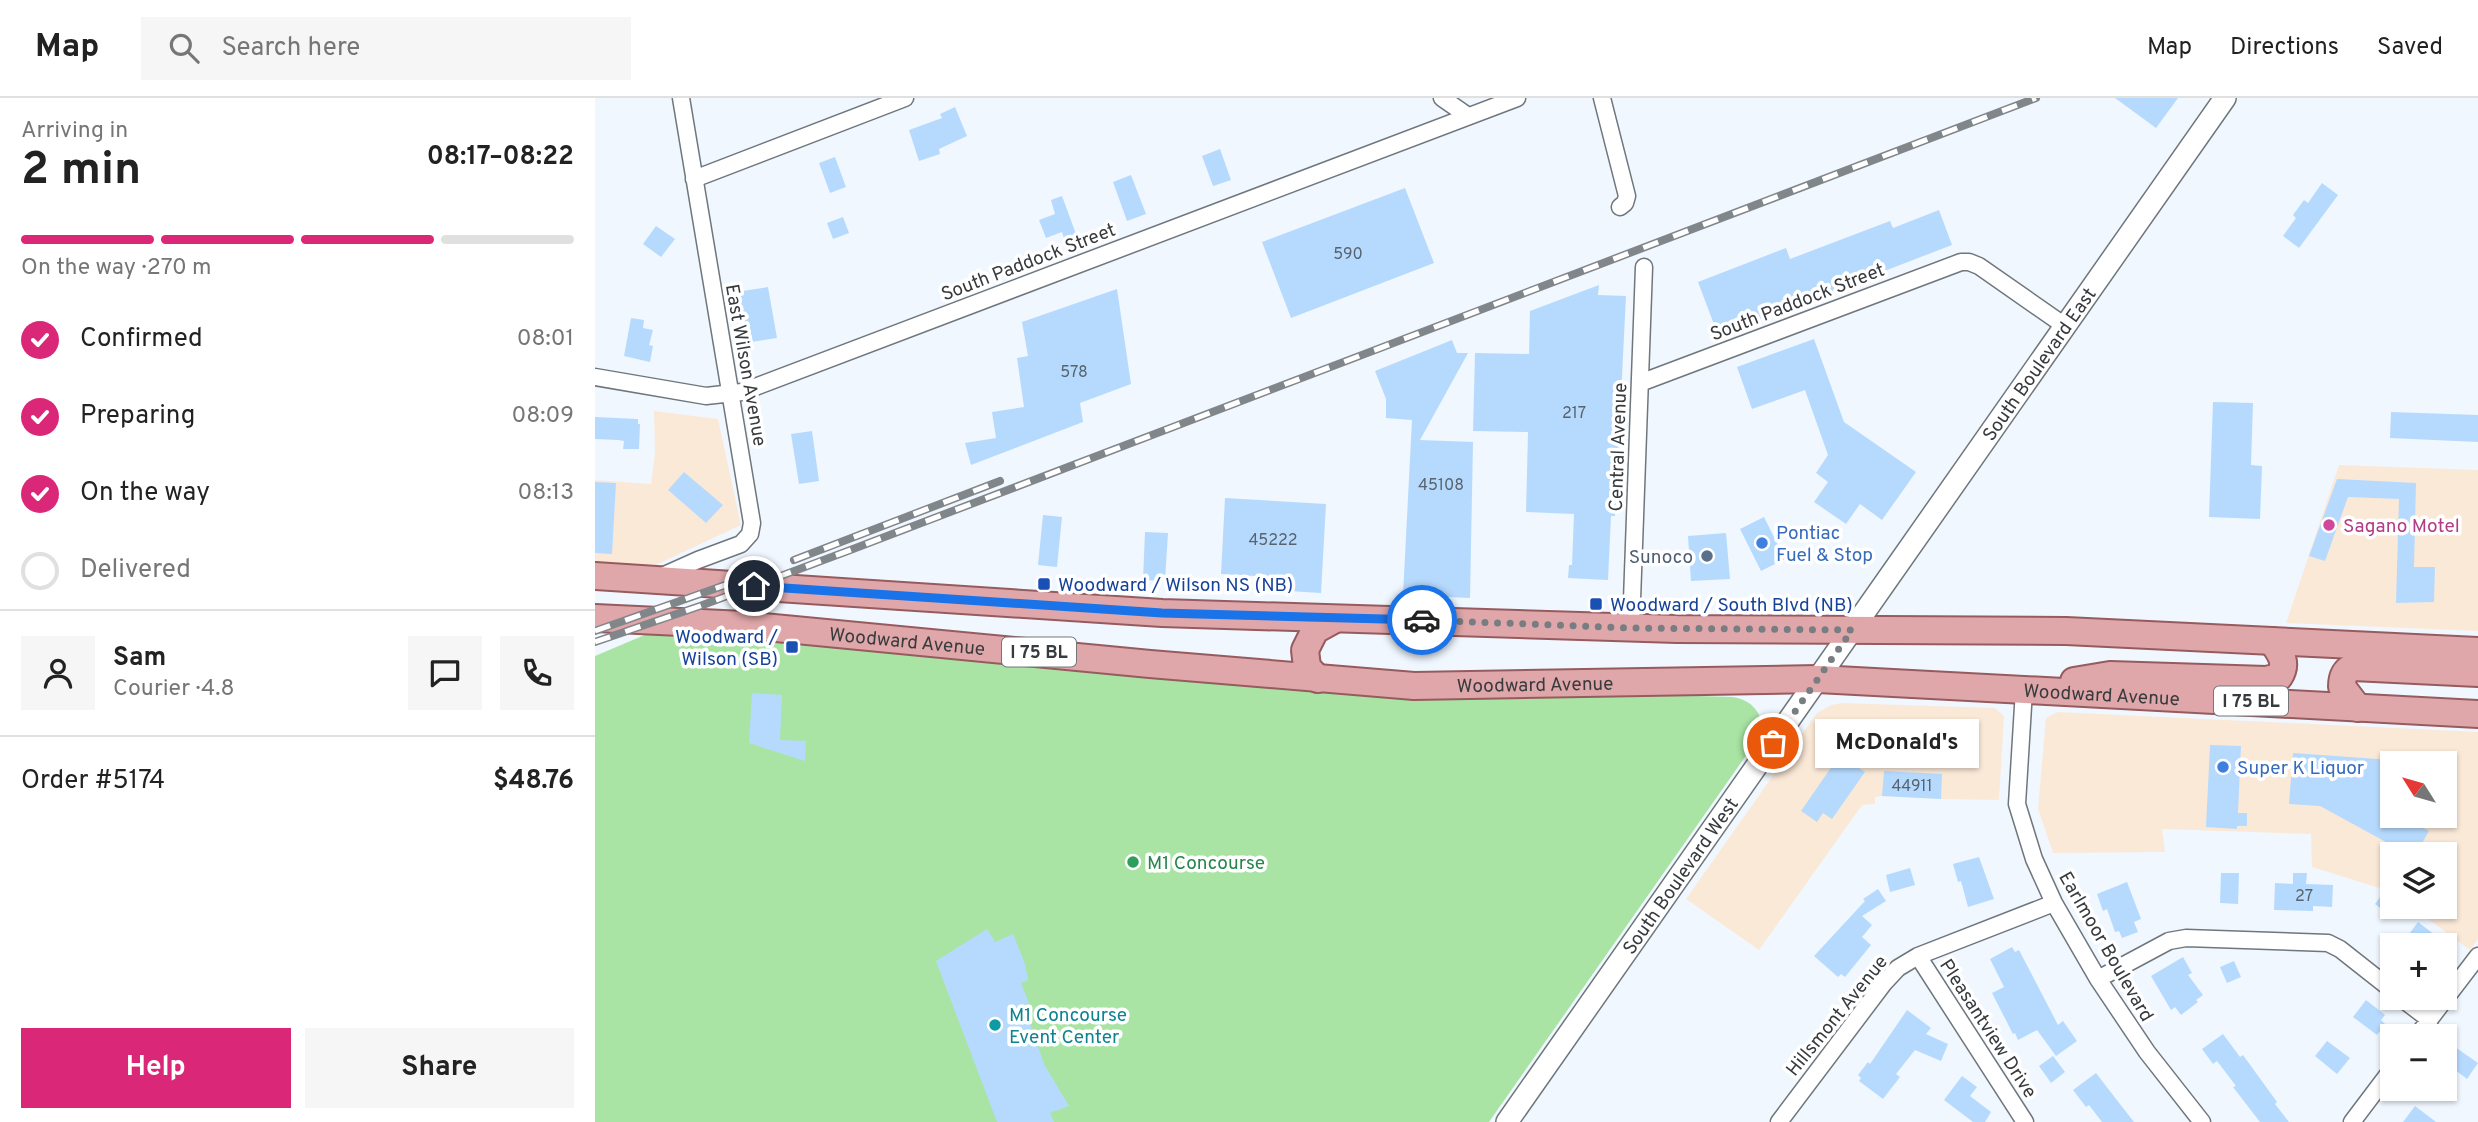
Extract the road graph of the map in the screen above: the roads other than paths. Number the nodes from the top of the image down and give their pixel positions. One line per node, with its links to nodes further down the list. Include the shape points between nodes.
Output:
1 (681, 98): 8 (street, East Wilson Avenue)
2 (905, 98): 8 (street)
3 (1442, 98): 7 (street)
4 (1517, 98): 7 (street, South Paddock Street)
5 (1602, 98): 9 (street, via 1626,196)
6 (2225, 98): 11 (street, South Boulevard East)
7 (1468, 116): 14 (street, South Paddock Street)
8 (694, 179): 14 (street, East Wilson Avenue)
9 (1620, 207)
10 (1644, 267): 13 (street, Central Avenue)
11 (2065, 326): 13 (street, South Paddock Street, via 1979,266 1957,263); 20 (street, South Boulevard East)
12 (595, 377): 14 (street, South Paddock Street, via 696,395)
13 (1640, 383): 19 (street, Central Avenue)
14 (730, 395): 16 (street, East Wilson Avenue, via 752,523 750,534 741,544)
15 (595, 576): 16 (main road)
16 (656, 579): 18 (main road, via 1149,612)
17 (595, 618): 24 (main road, Woodward Avenue / I 75 BL, via 768,626)
18 (1335, 619): 19 (main road); 24 (main road, via 1315,630 1304,650 1307,667)
19 (1631, 628): 20 (main road)
20 (1852, 630): 21 (main road, via 2066,631); 25 (street, South Boulevard West)
21 (2272, 641): 22 (main road); 26 (main road, via 2284,659 2284,670 2279,677 2266,680 2111,675)
22 (2478, 651)
23 (2478, 673): 27 (main road, via 2353,667 2343,675 2342,687)
24 (1318, 679): 25 (main road, Woodward Avenue / I 75 BL, via 1414,686)
25 (1818, 679): 26 (main road, Woodward Avenue / I 75 BL); 38 (street, South Boulevard West)
26 (2024, 690): 27 (main road, Woodward Avenue / I 75 BL); 29 (street, Earlmoor Boulevard, via 2017,804)
27 (2358, 708): 28 (main road, Woodward Avenue / I 75 BL)
28 (2478, 714)
29 (2054, 903): 30 (street, Hillsmont Avenue); 32 (street, Earlmoor Boulevard)
30 (1918, 956): 39 (street, Hillsmont Avenue, via 1891,974); 40 (street, Pleasantview Drive)
31 (2478, 956): 35 (street)
32 (2098, 979): 33 (street, via 2169,941 2186,938 2328,943); 41 (street, Earlmoor Boulevard)
33 (2380, 981)
34 (2417, 1010): 35 (street)
35 (2430, 1020): 36 (street)
36 (2427, 1024)
37 (2380, 1085): 42 (street)
38 (1507, 1122)
39 (1779, 1122)
40 (2025, 1122)
41 (2202, 1122)
42 (2351, 1122)

